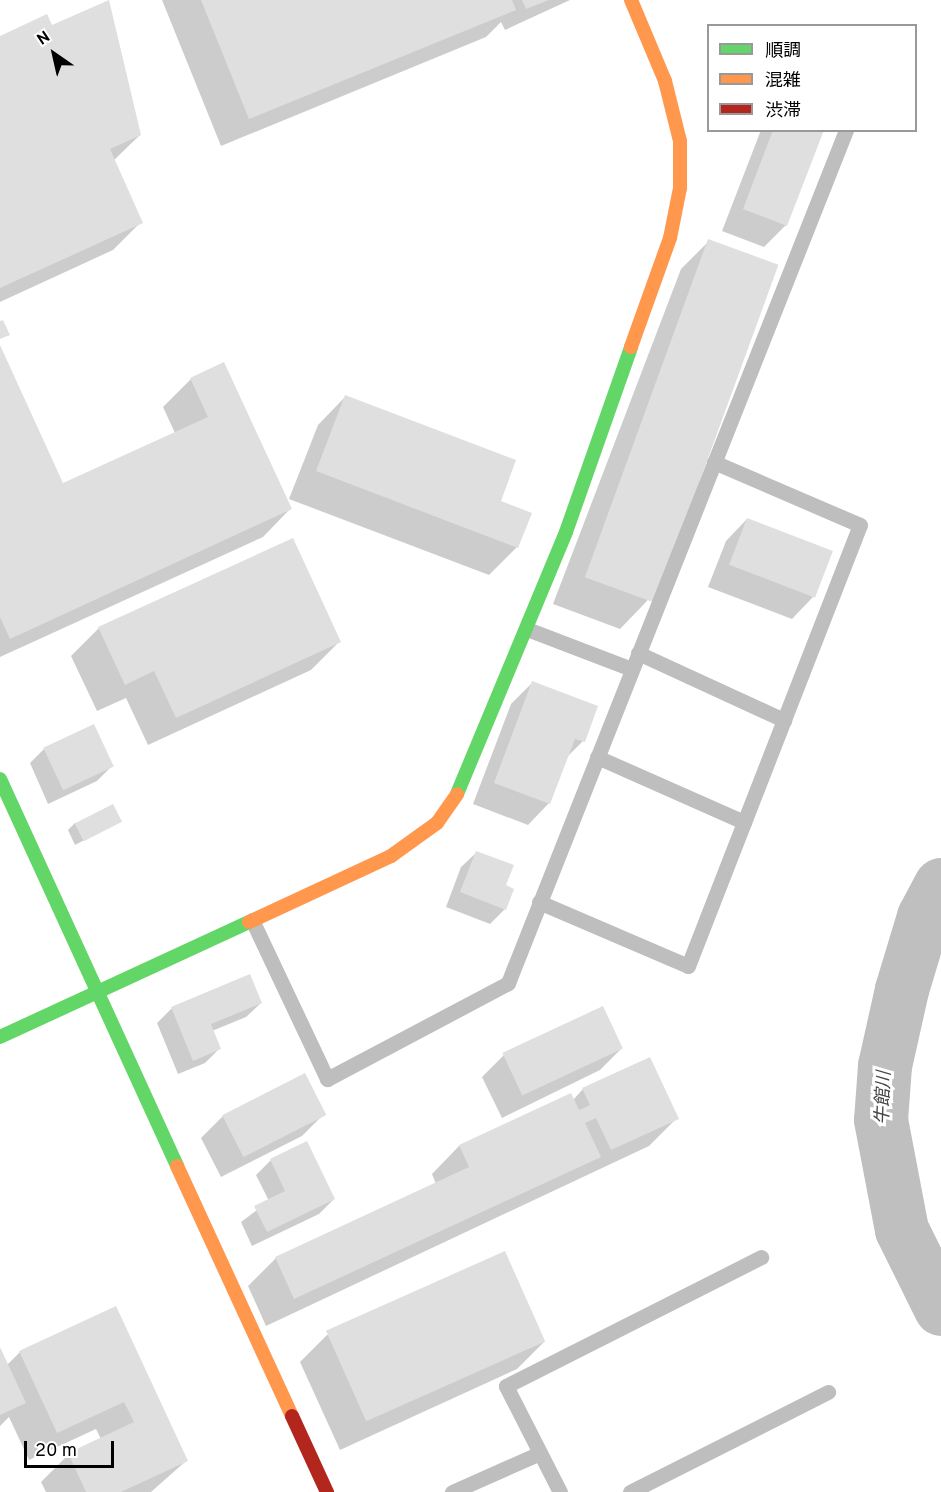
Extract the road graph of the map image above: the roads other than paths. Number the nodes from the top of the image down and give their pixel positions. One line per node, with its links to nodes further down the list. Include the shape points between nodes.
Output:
1 (631, 0): 4 (street, via 665,81 680,141 680,188 670,238)
2 (845, 132): 3 (lane)
3 (714, 462): 5 (lane); 7 (lane, via 860,525)
4 (527, 629): 6 (lane); 12 (street, via 472,766 437,823 390,856)
5 (638, 653): 6 (lane); 7 (lane)
6 (632, 669): 8 (lane)
7 (784, 720): 10 (lane)
8 (597, 757): 10 (lane); 11 (lane)
9 (0, 779): 13 (street)
10 (744, 822): 11 (lane, via 688,966)
11 (539, 902): 12 (lane, via 508,982 327,1079)
12 (252, 920): 13 (street)
13 (98, 991): 14 (street); 18 (street)
14 (0, 1036)
15 (761, 1257): 17 (lane, via 506,1386)
16 (828, 1392): 21 (lane)
17 (540, 1453): 19 (lane); 20 (lane)
18 (327, 1492)
19 (452, 1492)
20 (560, 1492)
21 (630, 1492)

